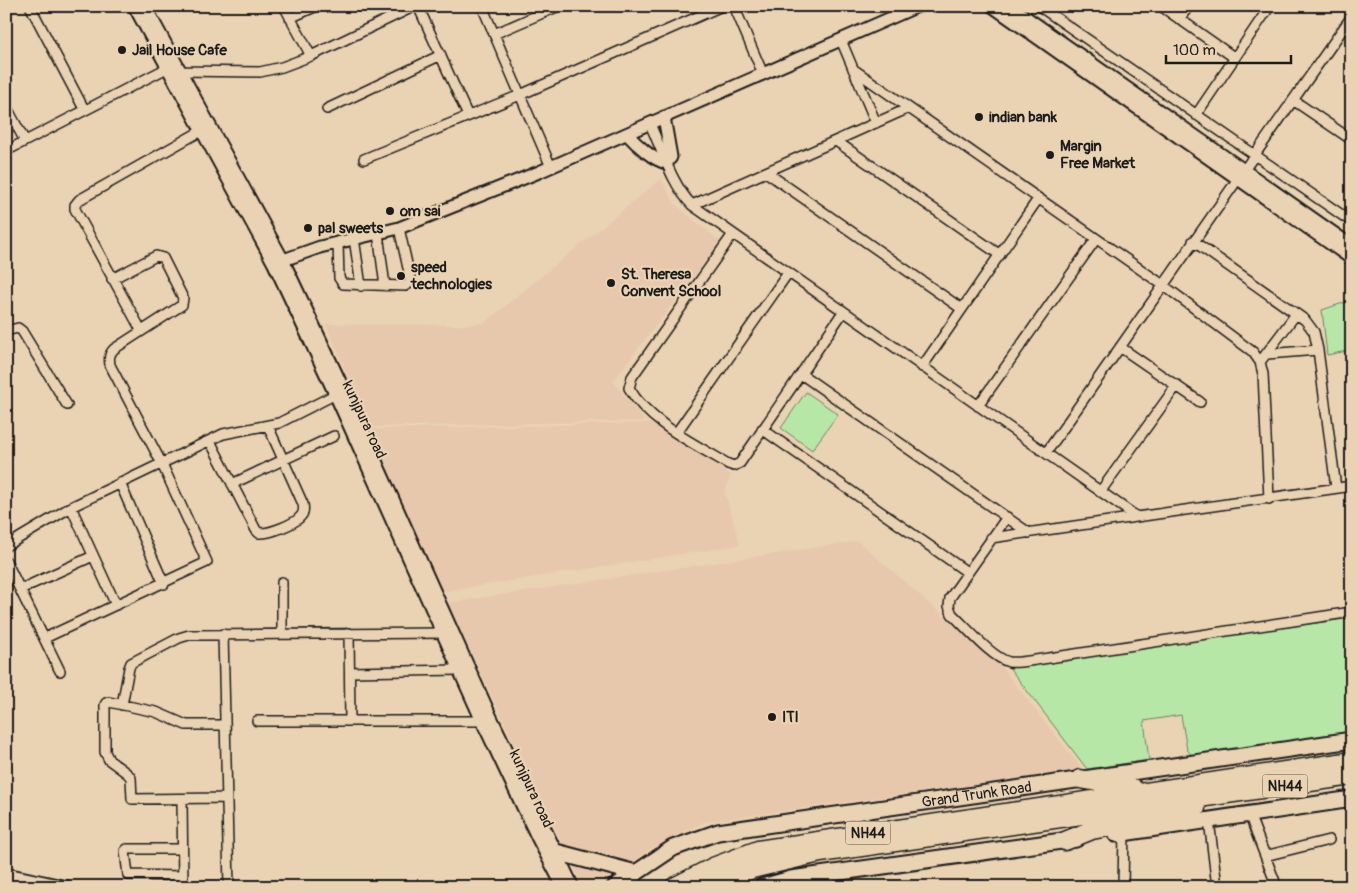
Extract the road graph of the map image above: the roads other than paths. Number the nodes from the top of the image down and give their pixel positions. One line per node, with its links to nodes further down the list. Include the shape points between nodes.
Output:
1 (30, 6): 33 (street)
2 (134, 6): 26 (street, kunjpura road)
3 (145, 6): 26 (street, kunjpura road)
4 (284, 6): 19 (street)
5 (317, 6): 19 (street)
6 (417, 6): 23 (street); 24 (street)
7 (482, 6): 21 (street)
8 (722, 6): 29 (street)
9 (734, 6): 28 (street)
10 (918, 6): 22 (street)
11 (992, 6): 42 (street)
12 (1010, 6): 42 (street)
13 (1039, 6): 35 (street)
14 (1161, 6): 20 (street)
15 (1189, 6): 20 (street)
16 (1270, 6): 25 (street)
17 (553, 7): 21 (street)
18 (1352, 16): 30 (street)
19 (290, 18): 23 (street)
20 (1179, 19): 25 (street)
21 (494, 34): 29 (street)
22 (841, 40): 27 (street); 28 (street)
23 (311, 56): 26 (street, via 260,72)
24 (441, 56): 34 (street); 36 (street)
25 (1235, 58): 35 (street)
26 (173, 69): 33 (street); 40 (street, kunjpura road); 66 (street, kunjpura road)
27 (852, 69): 32 (street); 38 (street)
28 (763, 74): 37 (street)
29 (520, 95): 36 (street); 50 (street)
30 (1293, 100): 43 (street); 47 (street)
31 (6, 106): 44 (street)
32 (909, 108): 38 (street); 53 (street)
33 (84, 109): 44 (street)
34 (327, 109)
35 (1196, 114): 47 (street)
36 (468, 116): 48 (street)
37 (664, 117): 39 (street); 49 (street, via 670,157)
38 (876, 123): 45 (street)
39 (650, 124): 41 (street); 49 (street)
40 (202, 131): 66 (street, kunjpura road); 68 (street, via 76,202 75,209)
41 (627, 134): 49 (street, via 656,160); 50 (street)
42 (1184, 134): 52 (street)
43 (1351, 137)
44 (25, 141): 46 (street)
45 (836, 141): 51 (street); 64 (street)
46 (6, 151)
47 (1254, 155): 52 (street); 55 (street)
48 (364, 159)
49 (667, 162): 54 (street, via 676,184)
50 (551, 167): 56 (street)
51 (766, 172): 54 (street); 72 (street)
52 (1241, 174): 61 (street); 63 (street); 65 (street)
53 (1038, 199): 60 (street); 64 (street)
54 (692, 205): 58 (street)
55 (1352, 222)
56 (399, 228): 57 (street); 71 (street, via 410,283)
57 (378, 233): 59 (street); 71 (street)
58 (733, 234): 67 (street); 90 (street, via 632,376 629,388 636,400)
59 (354, 238): 62 (street); 70 (street)
60 (1096, 238): 69 (street); 87 (street)
61 (1193, 241): 69 (street); 74 (street)
62 (338, 242): 66 (street); 70 (street, via 341,282 346,286)
63 (1352, 246)
64 (1000, 254): 72 (street)
65 (1352, 259)
66 (278, 262): 84 (street, kunjpura road)
67 (788, 273): 73 (street); 90 (street)
68 (112, 279): 75 (street); 75 (street, via 156,256 163,258 184,302)
69 (1162, 285): 77 (street); 80 (street, via 1253,352)
70 (361, 286): 71 (street)
71 (385, 286)
72 (962, 310): 81 (street)
73 (844, 312): 81 (street); 82 (street)
74 (1296, 314): 78 (street, via 1314,332); 79 (street)
75 (141, 330): 95 (street, via 114,349 109,359)
76 (6, 331): 86 (street, via 18,328 22,331)
77 (1120, 347): 83 (street); 93 (street)
78 (1318, 350): 79 (street); 99 (street)
79 (1266, 354): 80 (street)
80 (1260, 362): 101 (street)
81 (922, 367): 87 (street)
82 (801, 374): 89 (street); 103 (street)
83 (1176, 385): 85 (street); 100 (street)
84 (340, 392): 88 (street); 118 (street, kunjpura road)
85 (1200, 402)
86 (68, 405)
87 (978, 406): 93 (street)
88 (268, 426): 92 (street, via 237,430); 94 (street)
89 (762, 429): 90 (street, via 740,463 734,466); 110 (street)
90 (677, 432)
91 (334, 436): 94 (street)
92 (210, 441): 95 (street); 97 (street)
93 (1046, 453): 100 (street)
94 (283, 460): 97 (street); 97 (street, via 304,510 302,516 281,528 264,534 256,530)
95 (162, 464): 96 (street); 112 (street, via 207,559 205,564)
96 (120, 483): 102 (street); 112 (street)
97 (232, 484)
98 (1352, 486): 99 (street)
99 (1336, 488): 101 (street)
100 (1100, 492): 104 (street)
101 (1269, 499): 104 (street)
102 (71, 507): 107 (street); 108 (street)
103 (1006, 517): 105 (street); 106 (street)
104 (1137, 517): 105 (street)
105 (1029, 533): 106 (street)
106 (991, 538): 110 (street)
107 (6, 546)
108 (93, 556): 113 (street); 114 (street)
109 (6, 561): 113 (street)
110 (967, 572): 115 (street, via 950,598 952,614 999,658 1009,662 1029,662)
111 (282, 582): 116 (street)
112 (164, 584): 114 (street)
113 (20, 589): 120 (street)
114 (116, 606): 120 (street)
115 (1352, 612)
116 (282, 633): 117 (street); 119 (street)
117 (349, 633): 118 (street); 123 (street)
118 (447, 633): 121 (street, kunjpura road); 130 (street, kunjpura road)
119 (223, 634): 124 (street, via 189,635 135,660 129,668); 128 (street)
120 (45, 638): 122 (street)
121 (459, 670): 123 (street); 127 (street, kunjpura road)
122 (60, 672)
123 (350, 672): 126 (street)
124 (122, 705): 128 (street, via 156,712 186,725); 138 (street, via 107,702 105,705 105,752 109,760 131,778 132,799)
125 (257, 721): 126 (street)
126 (350, 721): 127 (street)
127 (482, 721): 130 (street, kunjpura road)
128 (225, 725): 136 (street)
129 (1352, 740): 133 (main road, Grand Trunk Road)
130 (500, 746): 145 (street, kunjpura road)
131 (1352, 761): 134 (highway, NH44)
132 (1352, 776): 135 (highway, NH44)
133 (1080, 779): 134 (highway); 147 (main road, Grand Trunk Road, via 718,832 673,848)
134 (1156, 790): 157 (highway, NH44, via 758,850 713,867)
135 (1219, 796): 143 (highway, via 1183,813 1092,830); 158 (highway, NH44, via 820,853 752,869)
136 (227, 798): 138 (street); 153 (street)
137 (1352, 798): 139 (main road)
138 (182, 799): 144 (street)
139 (1249, 814): 140 (main road); 146 (street)
140 (1209, 820): 141 (main road); 161 (street)
141 (1124, 832): 143 (main road); 160 (street)
142 (1329, 840): 146 (street)
143 (1065, 841): 159 (main road, via 791,879)
144 (182, 849): 149 (street); 149 (street, via 125,851 128,875)
145 (552, 854): 147 (main road); 154 (street); 155 (street)
146 (1264, 856): 162 (street)
147 (636, 873): 156 (main road, Grand Trunk Road)
148 (6, 874): 150 (street)
149 (182, 876): 152 (street)
150 (43, 884): 151 (street)
151 (67, 887)
152 (183, 887)
153 (229, 887)
154 (563, 887)
155 (573, 887)
156 (616, 887)
157 (674, 887)
158 (713, 887)
159 (762, 887)
160 (1123, 887)
161 (1216, 887)
162 (1276, 887)

